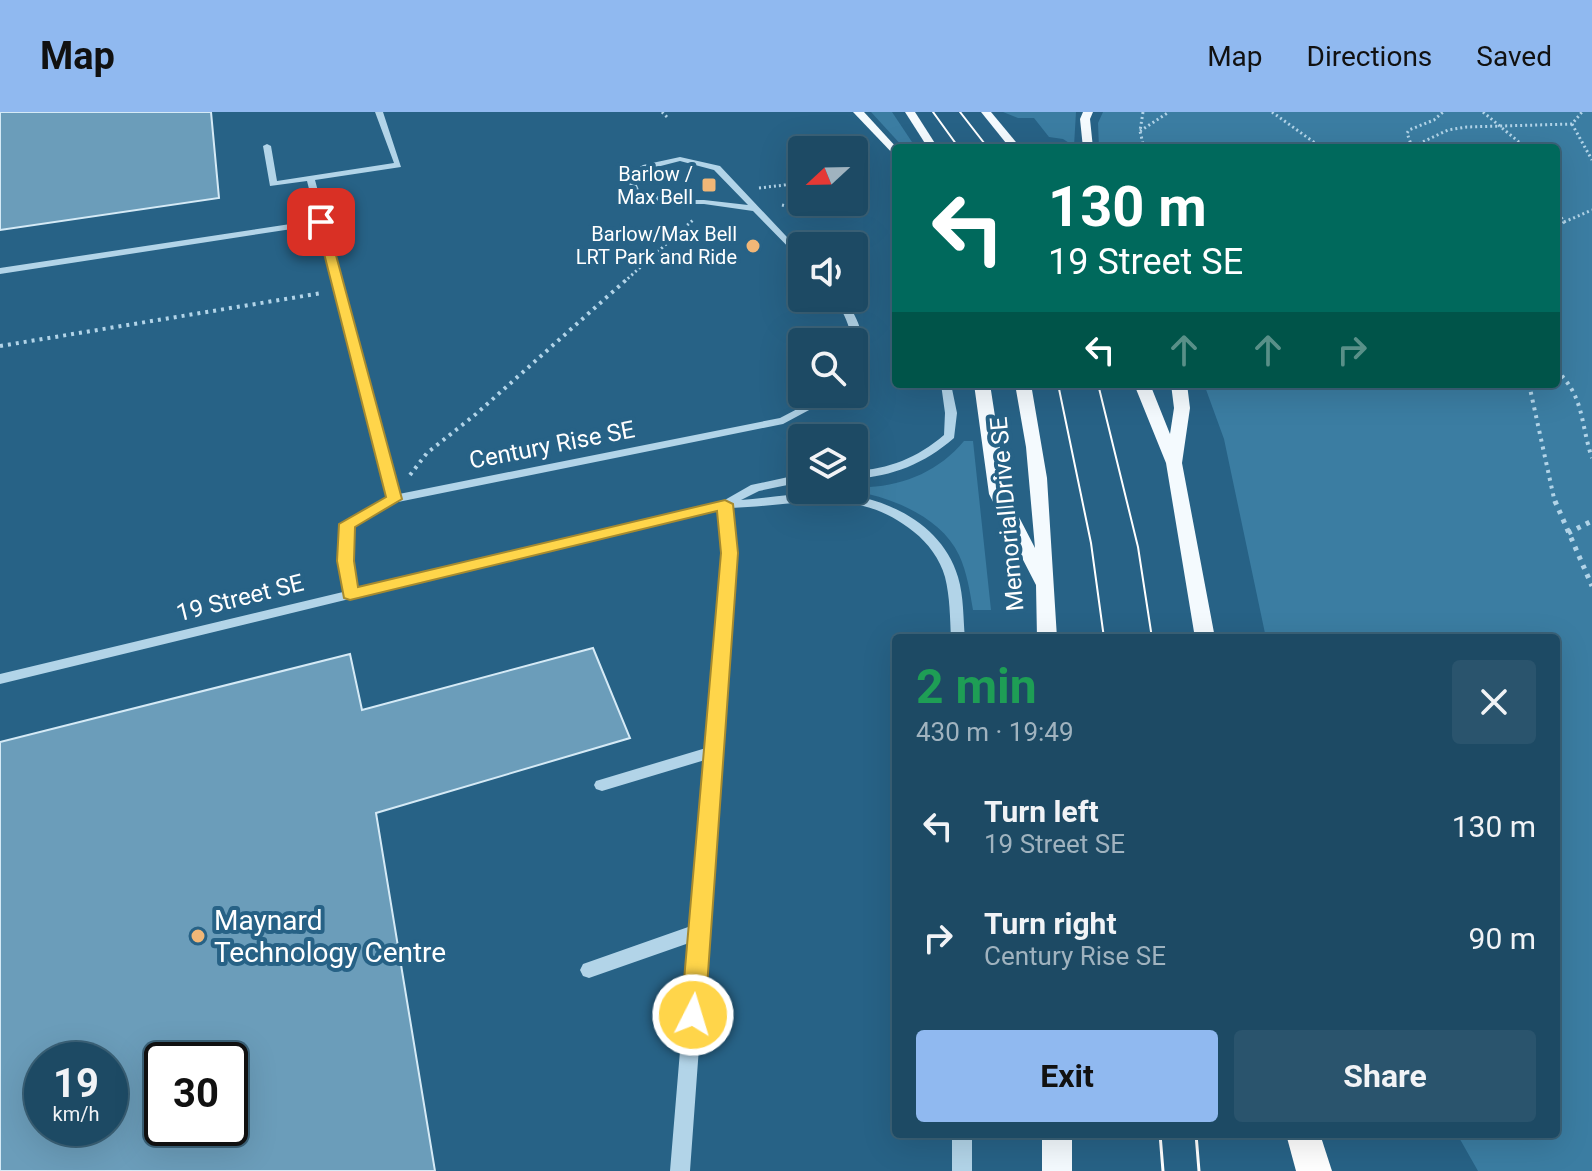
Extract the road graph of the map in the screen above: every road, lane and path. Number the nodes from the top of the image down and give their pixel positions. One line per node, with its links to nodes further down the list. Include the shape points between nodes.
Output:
1 (379, 112): 28 (street, via 398,165)
2 (662, 112): 13 (path)
3 (858, 112): 26 (main road)
4 (910, 112): 17 (main road)
5 (986, 112): 18 (main road)
6 (1088, 112): 19 (main road)
7 (1143, 112): 16 (path)
8 (1169, 112): 16 (path)
9 (1272, 112): 21 (path)
10 (1443, 112): 22 (path, via 1409,130)
11 (1483, 112): 15 (path)
12 (1582, 112): 14 (path)
13 (668, 118)
14 (1572, 124): 15 (path); 27 (path)
15 (1500, 127): 23 (path, via 1448,130); 24 (path)
16 (1140, 131): 20 (path)
17 (930, 144)
18 (1013, 144)
19 (1088, 144)
20 (1143, 144)
21 (1316, 144)
22 (1412, 144)
23 (1419, 144)
24 (1521, 144)
25 (267, 146): 28 (street, via 273,184)
26 (892, 150)
27 (1592, 160)
28 (310, 178): 37 (street)
29 (788, 184): 30 (path, via 753,188)
30 (765, 195)
31 (704, 202): 34 (street); 34 (street, via 652,198 635,192 630,177 665,161 709,165); 56 (path, via 689,227 427,453)
32 (777, 202): 33 (path)
33 (788, 208)
34 (757, 209): 40 (street)
35 (1592, 210): 38 (path)
36 (1560, 216): 38 (path)
37 (321, 222): 41 (street); 42 (street)
38 (1564, 222): 39 (path)
39 (1560, 226)
40 (788, 243)
41 (0, 271)
42 (339, 290): 43 (path); 56 (street)
43 (0, 346)
44 (1560, 373): 52 (path, via 1576,383 1585,412 1584,440)
45 (947, 388): 54 (street, via 950,436 931,454 903,468)
46 (983, 388): 61 (main road, via 998,494)
47 (1024, 388): 61 (main road, Memorial Drive SE, via 1035,450)
48 (1144, 388): 53 (main road)
49 (1180, 388): 53 (main road)
50 (1530, 388): 59 (path, via 1556,506)
51 (808, 408): 56 (street, Century Rise SE, via 783,421)
52 (1592, 458)
53 (1174, 463): 65 (main road)
54 (868, 473)
55 (788, 481): 57 (street, via 755,488)
56 (394, 499): 62 (street, Century Rise SE, via 347,524)
57 (725, 504): 62 (street, 19 Street SE); 63 (street, via 833,496 903,516 933,540 950,572); 67 (street, via 729,553)
58 (1592, 521): 59 (path)
59 (1568, 533): 60 (path)
60 (1592, 586)
61 (1046, 588): 64 (main road, Memorial Drive SE)
62 (350, 594): 66 (street, 19 Street SE)
63 (958, 634)
64 (1047, 634)
65 (1204, 634)
66 (0, 679)
67 (714, 751): 68 (street); 69 (street)
68 (602, 785)
69 (700, 931): 70 (street); 75 (street)
70 (589, 970)
71 (962, 1138): 76 (street)
72 (1057, 1138): 77 (main road)
73 (1295, 1138): 78 (main road)
74 (1304, 1138): 79 (highway)
75 (680, 1171)
76 (962, 1171)
77 (1057, 1171)
78 (1300, 1171)
79 (1314, 1171)

